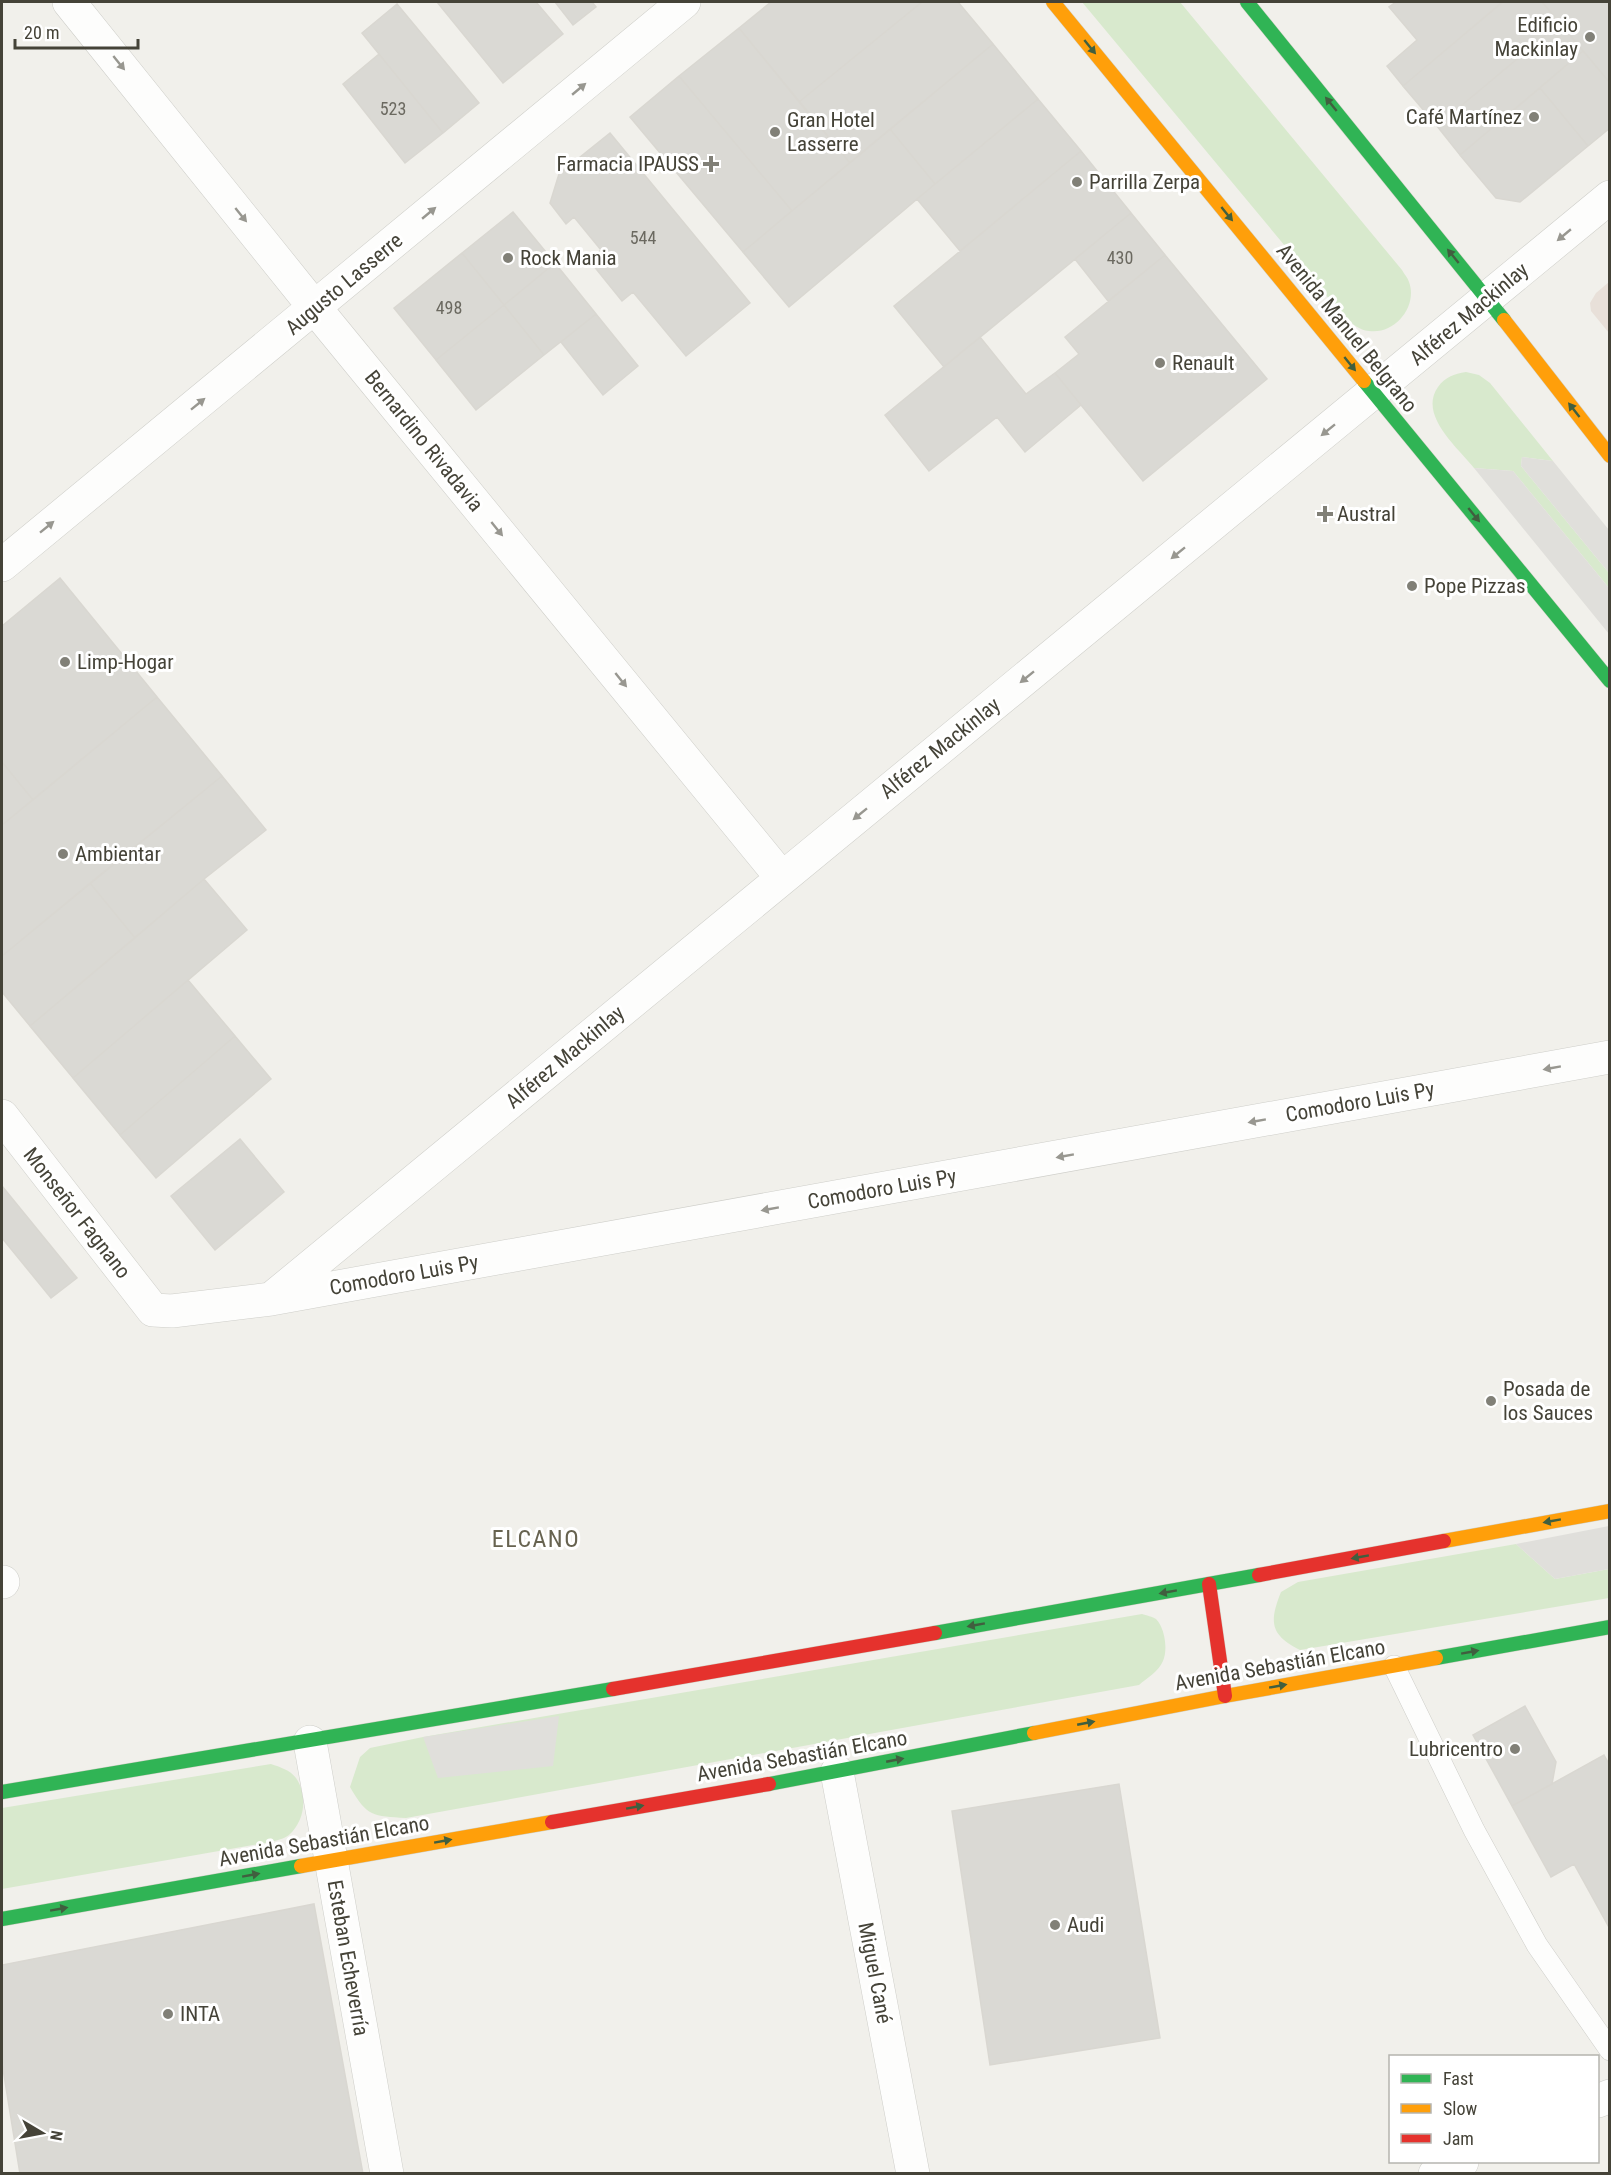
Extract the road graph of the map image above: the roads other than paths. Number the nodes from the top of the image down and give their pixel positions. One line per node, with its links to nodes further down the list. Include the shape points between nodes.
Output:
1 (69, 2): 7 (street, Bernardino Rivadavia, one-way to 7)
2 (684, 2): 7 (street, Augusto Lasserre, one-way to 2)
3 (1053, 2): 8 (main road, Avenida Manuel Belgrano, one-way to 8)
4 (1247, 2): 6 (main road, one-way to 4)
5 (1610, 198): 6 (street, Alférez Mackinlay, one-way to 6)
6 (1487, 298): 8 (street, Alférez Mackinlay); 9 (main road, one-way to 6)
7 (315, 308): 10 (street, Augusto Lasserre, one-way to 7); 12 (street, Bernardino Rivadavia, one-way to 12)
8 (1374, 393): 11 (main road, Avenida Manuel Belgrano, one-way to 11); 12 (street, Alférez Mackinlay, one-way to 12)
9 (1610, 456)
10 (2, 565)
11 (1610, 681)
12 (782, 878): 15 (street, Alférez Mackinlay)
13 (1610, 1057): 15 (street, Comodoro Luis Py, one-way to 15)
14 (2, 1116): 16 (street, Monseñor Fagnano)
15 (271, 1299): 16 (street, Comodoro Luis Py)
16 (153, 1310)
17 (1610, 1511): 18 (main road, one-way to 18)
18 (1209, 1584): 21 (main road); 22 (main road, one-way to 22)
19 (1610, 1628): 20 (main road, Avenida Sebastián Elcano, one-way to 19)
20 (1394, 1666): 21 (main road, Avenida Sebastián Elcano, one-way to 20); 27 (lane, via 1474,1830 1537,1945)
21 (1225, 1696): 23 (main road, Avenida Sebastián Elcano, one-way to 21)
22 (310, 1742): 24 (main road); 25 (street, Esteban Echeverría)
23 (837, 1772): 25 (main road, Avenida Sebastián Elcano, one-way to 23); 30 (street, Miguel Cané)
24 (2, 1792)
25 (331, 1861): 26 (main road, Avenida Sebastián Elcano, one-way to 25); 29 (street, Esteban Echeverría)
26 (2, 1919)
27 (1610, 2050)
28 (1460, 2163): 31 (street)
29 (387, 2174)
30 (913, 2174)
31 (1435, 2174)

